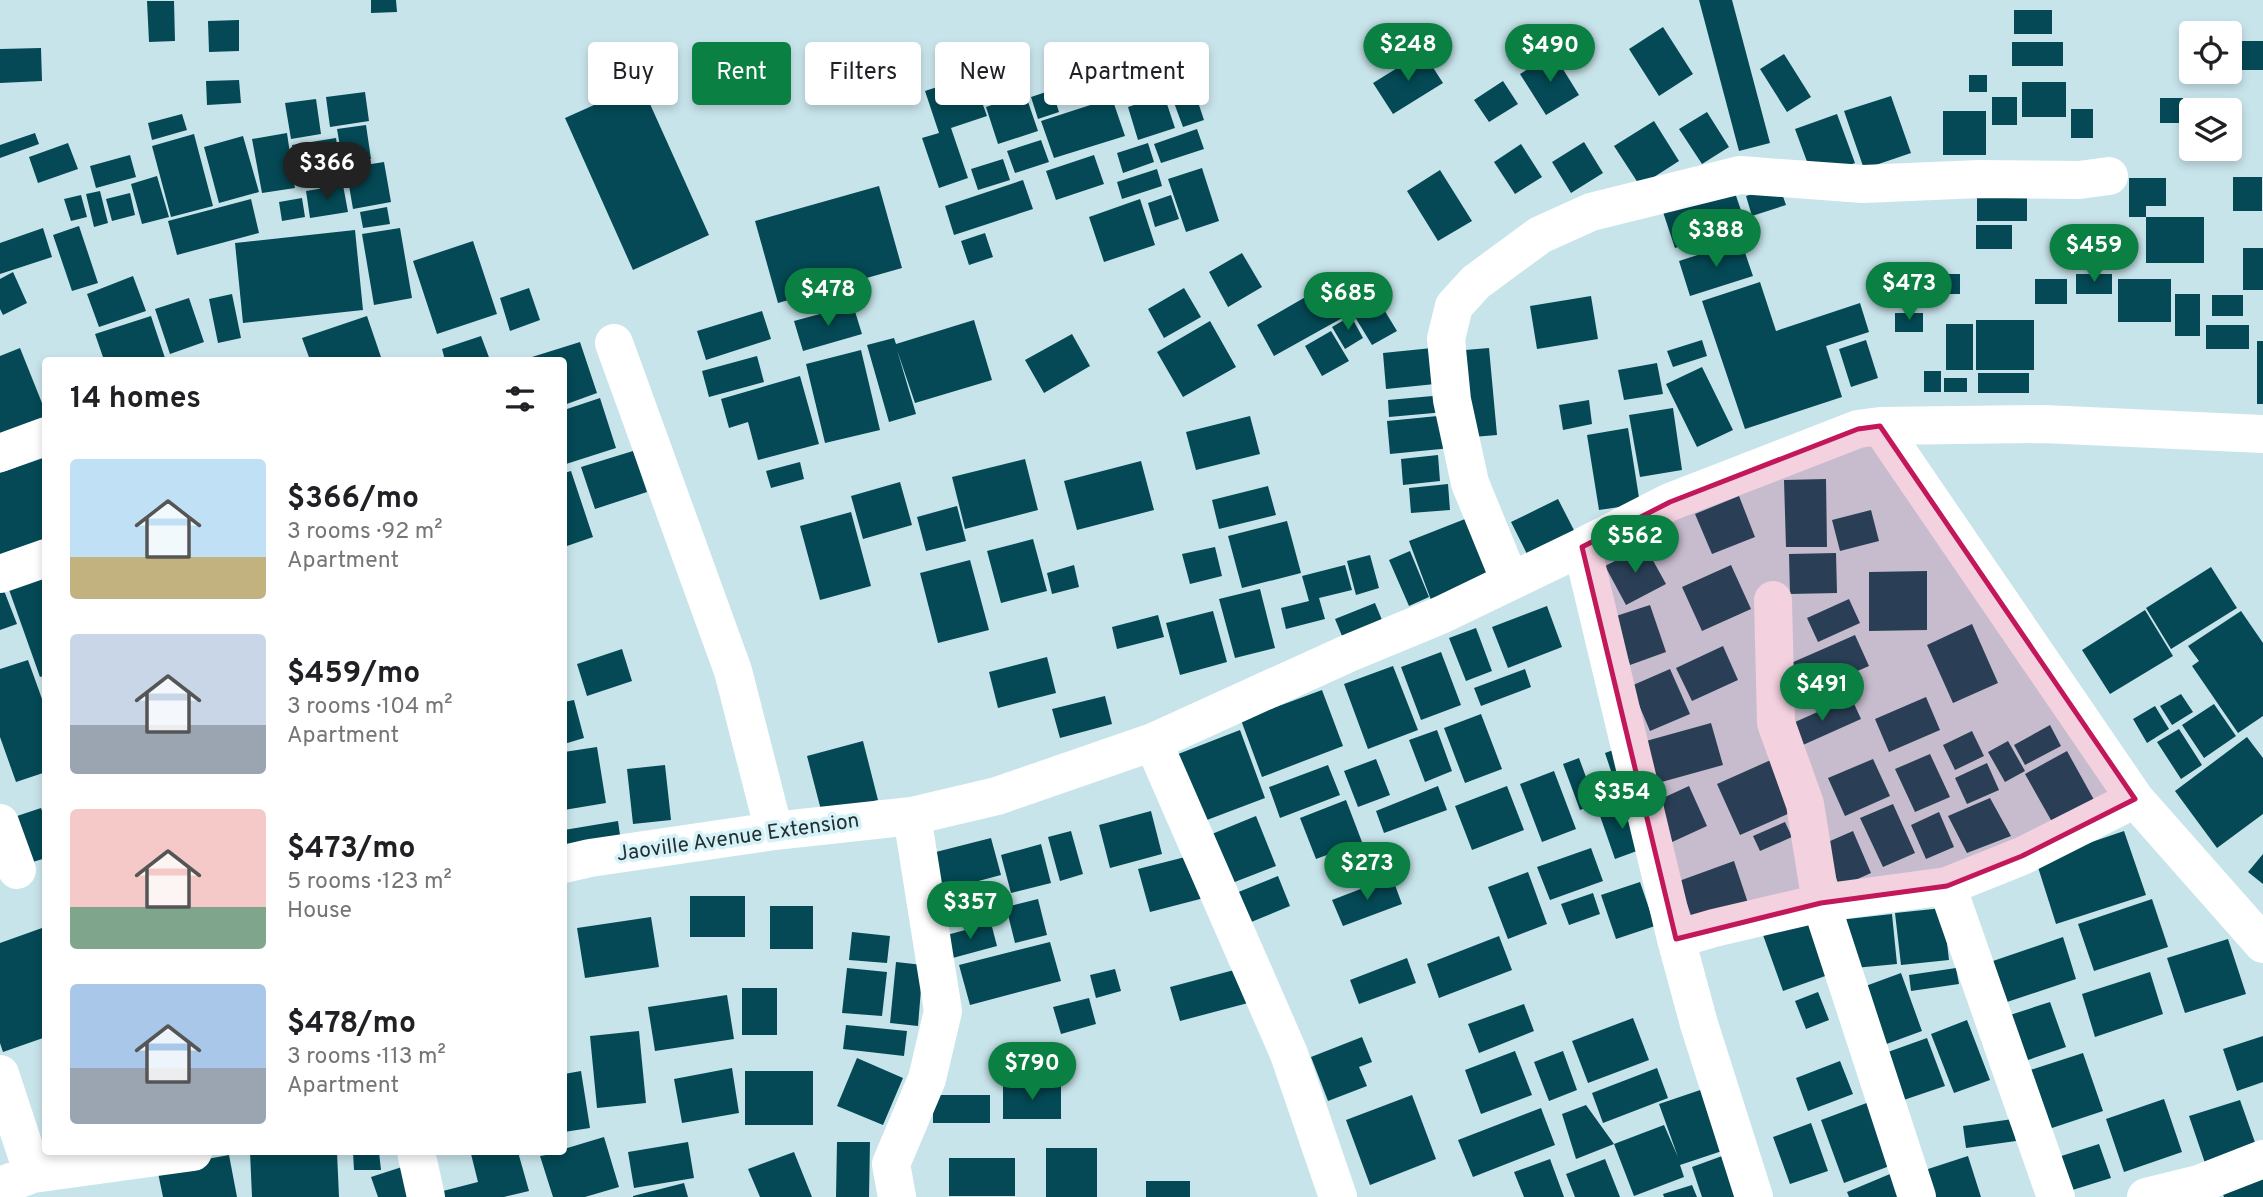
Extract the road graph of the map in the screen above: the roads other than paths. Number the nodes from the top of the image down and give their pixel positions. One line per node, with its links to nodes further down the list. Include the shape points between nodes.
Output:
1 (2109, 176): 10 (street, via 1863,184 1741,175 1591,212 1540,235 1476,282 1454,306 1446,339 1452,400 1470,483)
2 (614, 343): 16 (street, via 733,671)
3 (1880, 426): 4 (street, Jaoville Avenue Extension, via 2044,424); 7 (street, Jaoville Avenue Extension, via 1858,429 1670,502); 13 (street)
4 (2263, 434)
5 (42, 437): 6 (street)
6 (0, 453)
7 (1582, 547): 10 (street, Jaoville Avenue Extension); 21 (street)
8 (42, 559): 9 (street)
9 (0, 574)
10 (1510, 581): 12 (street, Jaoville Avenue Extension)
11 (1773, 600): 20 (street, via 1776,723 1805,804)
12 (1153, 742): 14 (street, Jaoville Avenue Extension, via 997,796); 30 (street, via 1289,1054)
13 (2135, 799): 19 (street, via 2022,856); 22 (street)
14 (912, 816): 16 (street, Jaoville Avenue Extension); 29 (street, via 943,1011 927,1079 891,1164)
15 (0, 823): 18 (street)
16 (774, 831): 17 (street, Jaoville Avenue Extension)
17 (567, 863)
18 (21, 874)
19 (1947, 886): 20 (street); 33 (street)
20 (1821, 903): 21 (street); 32 (street)
21 (1676, 939): 31 (street)
22 (2263, 943)
23 (0, 1074): 27 (street)
24 (174, 1155): 27 (street)
25 (417, 1155): 28 (street)
26 (2263, 1159): 34 (street, via 2199,1184)
27 (17, 1180)
28 (426, 1197)
29 (897, 1197)
30 (1338, 1197)
31 (1754, 1197)
32 (1917, 1197)
33 (2056, 1197)
34 (2146, 1197)

